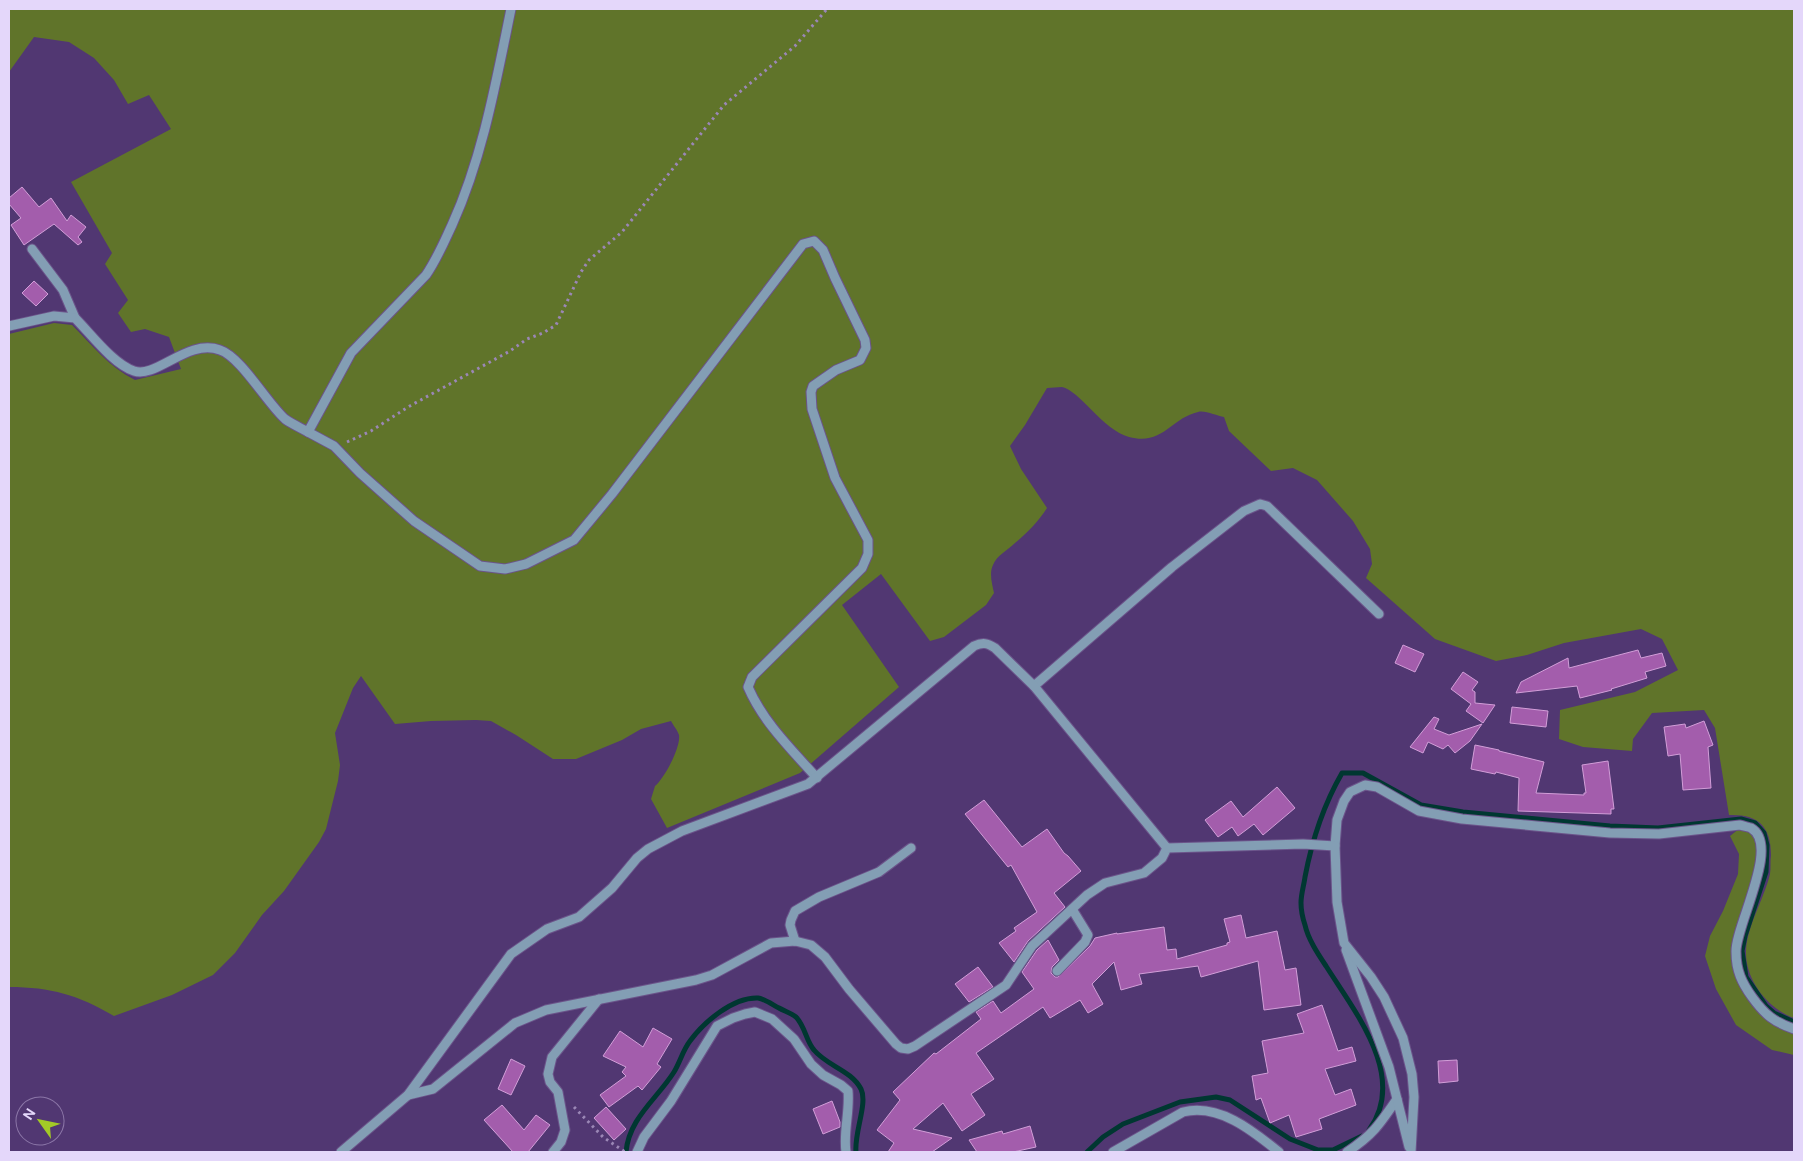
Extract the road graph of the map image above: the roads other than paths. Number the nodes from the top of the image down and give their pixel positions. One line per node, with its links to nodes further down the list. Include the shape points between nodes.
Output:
1 (511, 9): 5 (street, via 489,120 461,204 435,262 351,353)
2 (32, 248): 3 (street, via 63,290)
3 (75, 318): 4 (street, via 54,316); 5 (street, via 110,355 136,372 154,369 195,348 220,349 234,360 286,419)
4 (9, 326)
5 (308, 432): 8 (street, via 334,446 414,520 480,566 505,569 526,564 574,540 803,244 814,241 823,250 865,340 866,348 860,360 836,370 813,386 810,392 812,410 835,478 868,540 868,554 862,568 752,677 748,687 756,704)
6 (1379, 614): 7 (street, via 1267,506 1260,504 1244,511 1172,567)
7 (1034, 686): 8 (street, via 988,643 974,646); 11 (street)
8 (817, 778): 18 (street, via 682,832 648,850 579,917 547,929 511,954)
9 (1335, 846): 11 (street); 14 (street, via 1337,902); 17 (street, via 1337,820 1344,802 1350,792 1365,785 1377,787 1419,811 1462,819 1610,833 1659,834 1740,825 1752,828 1761,846 1760,871 1737,943 1740,980 1761,1010 1770,1018)
10 (911, 848): 13 (street, via 879,872 819,897 795,911 790,925)
11 (1167, 848): 12 (street, via 1162,858 1144,873 1105,883)
12 (1072, 909): 13 (street, via 1032,946 1006,985 908,1049 896,1044 821,953 811,945); 15 (street, via 1088,935)
13 (795, 941): 16 (street, via 771,943 712,975 696,980)
14 (1344, 943): 19 (street, via 1389,1067); 19 (street, via 1384,997 1403,1038 1414,1097 1411,1152)
15 (1057, 971)
16 (600, 999): 18 (street, via 546,1010 514,1023 433,1089); 21 (street, via 552,1057 548,1074 558,1092 565,1130)
17 (1794, 1028)
18 (408, 1095): 20 (street)
19 (1397, 1099): 26 (street, via 1375,1131)
20 (341, 1152)
21 (553, 1152)
22 (637, 1152): 23 (street, via 717,1026 755,1012 772,1019 794,1039 811,1064 848,1091)
23 (846, 1152)
24 (1113, 1152): 25 (street, via 1195,1108 1235,1120)
25 (1279, 1152)
26 (1347, 1152)

